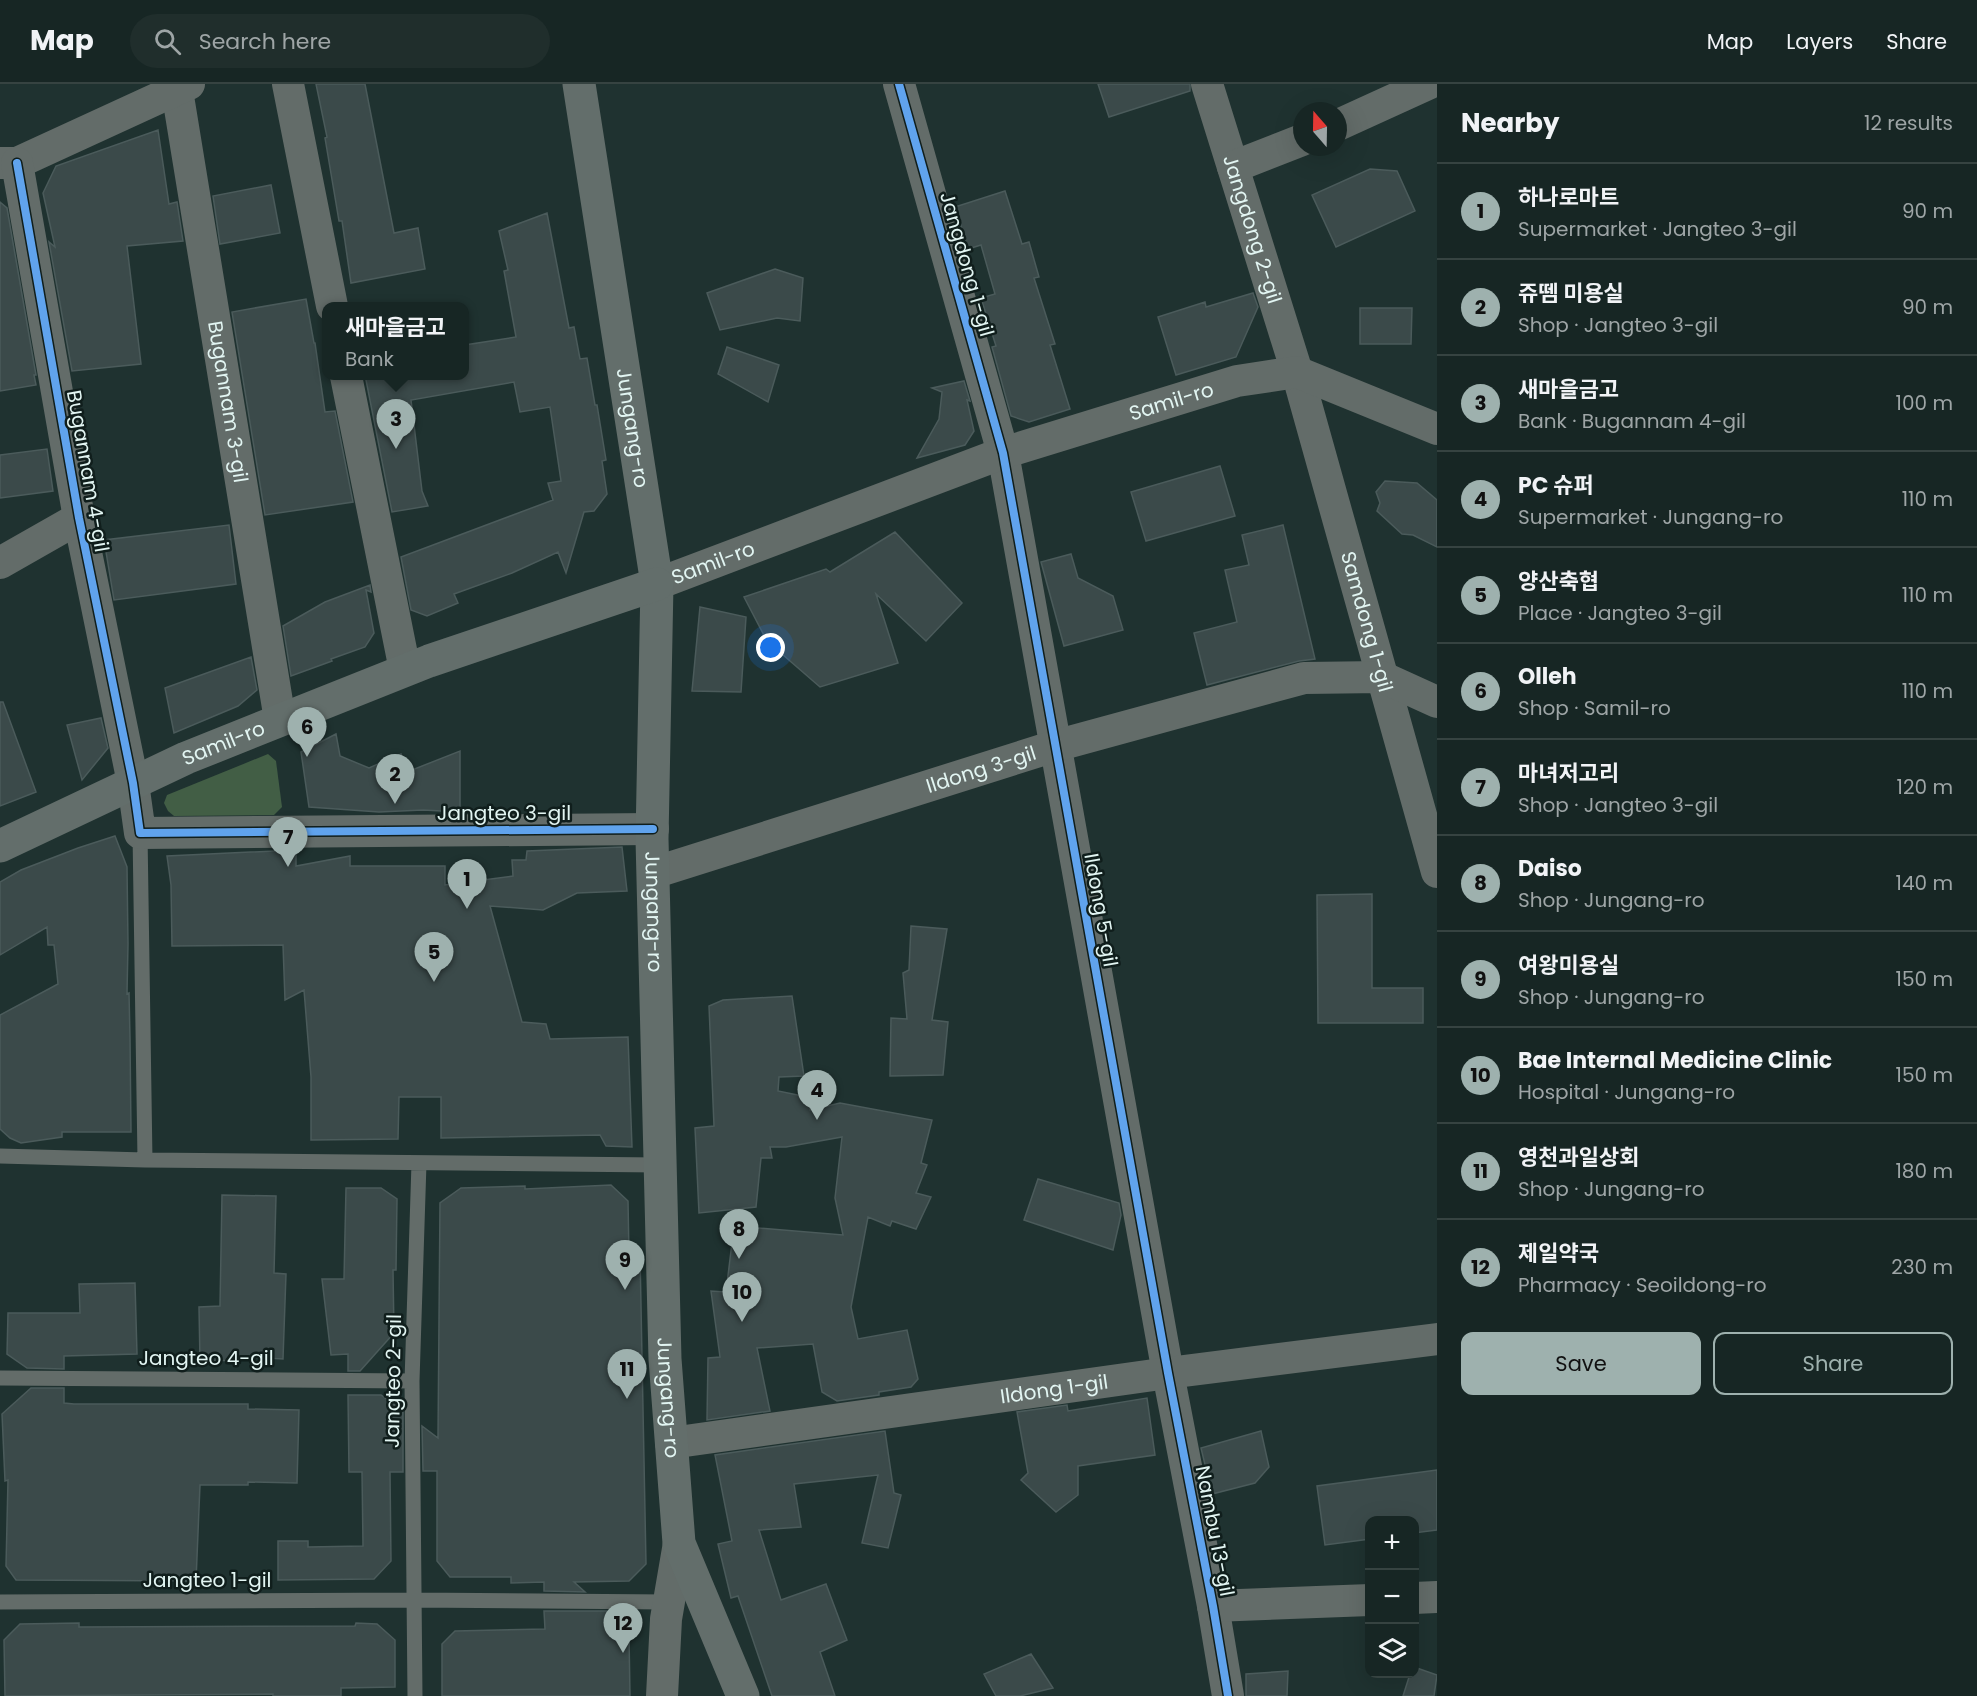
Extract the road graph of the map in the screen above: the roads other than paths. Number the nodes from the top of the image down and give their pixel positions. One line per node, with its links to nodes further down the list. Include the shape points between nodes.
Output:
1 (288, 84): 11 (street)
2 (579, 84): 18 (main road, Jungang-ro)
3 (899, 84): 15 (street, Jangdong 1-gil)
4 (1207, 84): 10 (street, Jangdong 2-gil)
5 (1428, 84): 7 (street)
6 (180, 86): 9 (street, Bugannam 4-gil); 22 (street, Bugannam 3-gil)
7 (1347, 121)
8 (1293, 144): 10 (street)
9 (8, 163): 16 (street, Bugannam 4-gil)
10 (1233, 167): 12 (street, Jangdong 2-gil)
11 (331, 302)
12 (1297, 372): 14 (street); 15 (street, Samil-ro, via 1238,381); 20 (street, Samdong 1-gil)
13 (347, 380): 19 (street)
14 (1437, 429)
15 (1003, 453): 18 (street, Samil-ro); 23 (street, Ildong 5-gil)
16 (79, 518): 17 (street); 24 (street, Bugannam 4-gil)
17 (0, 563)
18 (657, 584): 19 (main road, Samil-ro); 25 (main road, Jungang-ro)
19 (405, 670): 22 (main road, Samil-ro)
20 (1382, 676): 21 (street); 23 (street, Ildong 3-gil, via 1304,678); 28 (street, Samdong 1-gil)
21 (1437, 702)
22 (280, 720): 24 (main road, Samil-ro)
23 (1055, 746): 29 (street, Ildong 3-gil); 35 (street, Ildong 5-gil)
24 (133, 783): 26 (street, Bugannam 4-gil); 27 (main road, Samil-ro)
25 (653, 829): 26 (street, Jangteo 3-gil); 29 (main road, Jungang-ro)
26 (140, 833): 31 (lane)
27 (0, 846)
28 (1437, 872)
29 (653, 873): 33 (main road, Jungang-ro)
30 (0, 1156): 31 (lane)
31 (145, 1160): 32 (lane)
32 (419, 1163): 33 (lane); 37 (lane, Jangteo 2-gil)
33 (660, 1165): 38 (main road, Jungang-ro)
34 (1437, 1339): 35 (street, Ildong 1-gil)
35 (1168, 1373): 38 (street, Ildong 1-gil); 46 (street, Nambu 13-gil)
36 (0, 1377): 37 (lane, Jangteo 4-gil)
37 (412, 1381): 42 (lane, Jangteo 2-gil)
38 (671, 1443): 39 (main road, Jungang-ro)
39 (679, 1543): 45 (street); 49 (main road, Jungang-ro)
40 (1437, 1597): 41 (street)
41 (1419, 1598)
42 (414, 1600): 44 (lane, Jangteo 1-gil); 45 (lane, Jangteo 1-gil); 47 (lane)
43 (1365, 1600): 46 (street)
44 (0, 1602)
45 (669, 1602): 48 (street)
46 (1213, 1606): 50 (street, Nambu 13-gil)
47 (415, 1696)
48 (662, 1696)
49 (743, 1696)
50 (1228, 1696)

